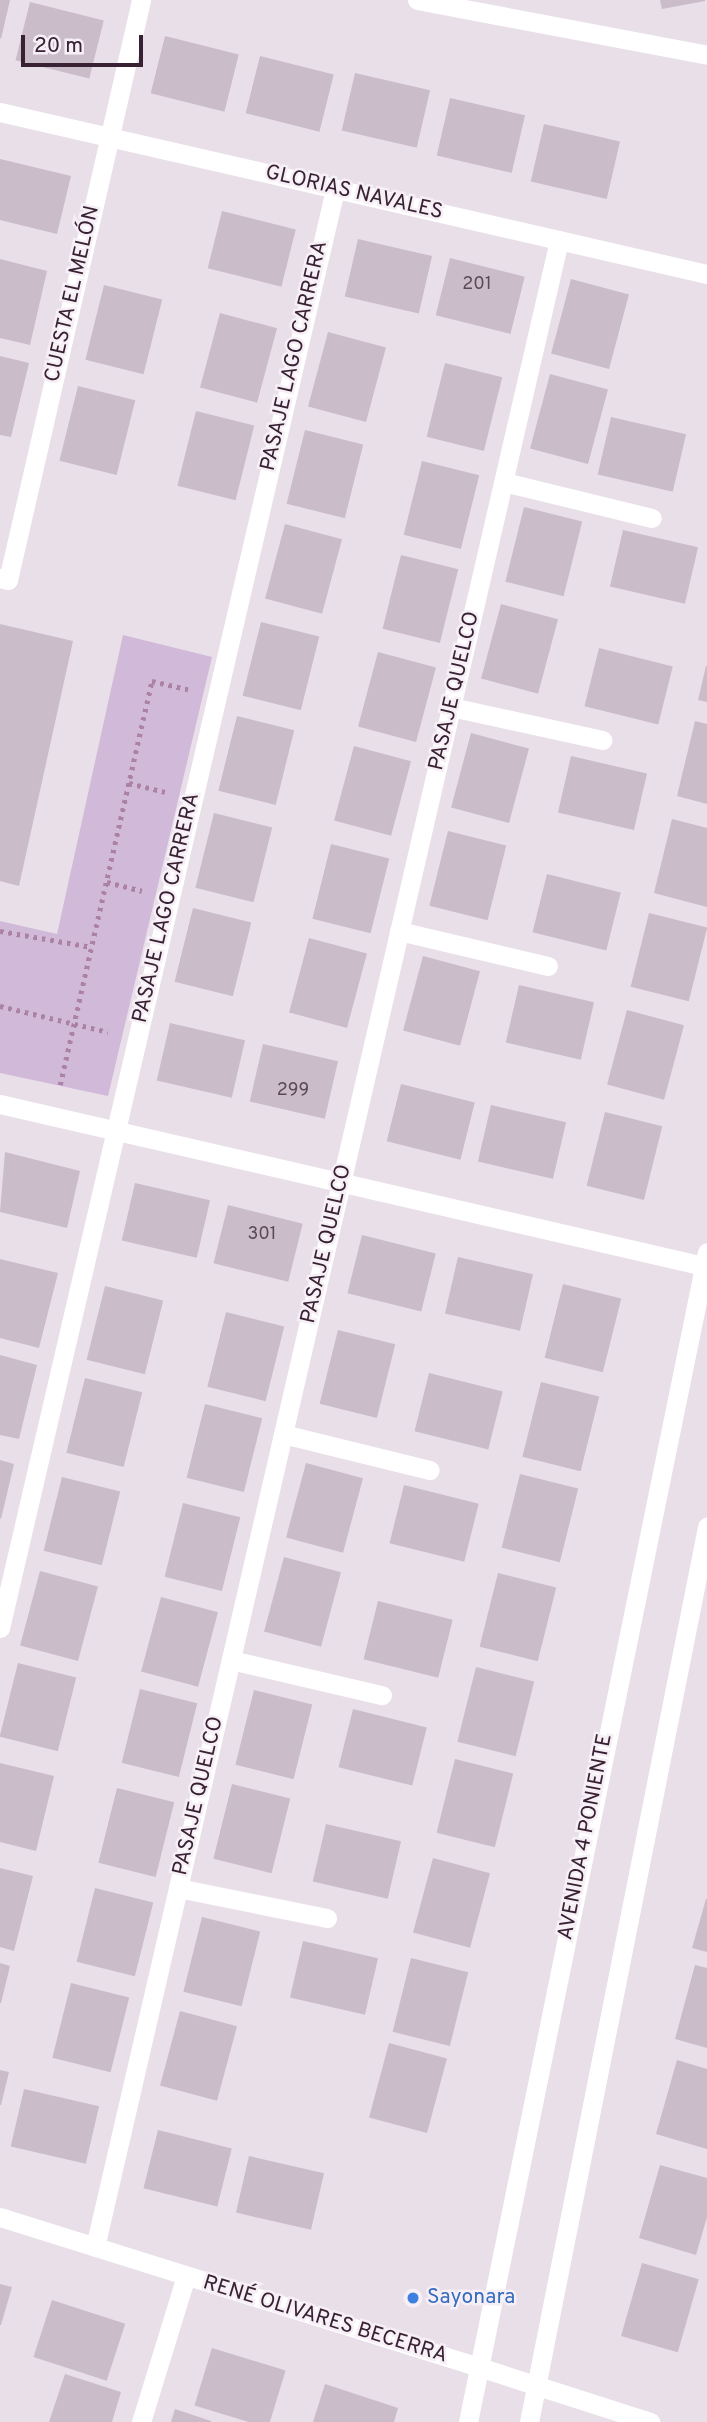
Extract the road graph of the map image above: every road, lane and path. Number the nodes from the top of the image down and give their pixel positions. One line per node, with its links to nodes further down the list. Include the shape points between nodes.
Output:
1 (141, 0): 5 (street, CUESTA EL MELÓN)
2 (417, 0): 3 (street)
3 (707, 55)
4 (0, 112): 5 (street, GLORIAS NAVALES)
5 (109, 137): 6 (street, GLORIAS NAVALES); 11 (street, CUESTA EL MELÓN, via 8,580)
6 (335, 188): 7 (street, GLORIAS NAVALES); 12 (street, PASAJE LAGO CARRERA)
7 (559, 240): 8 (street, GLORIAS NAVALES); 9 (street, PASAJE QUELCO)
8 (707, 274)
9 (503, 482): 10 (street); 13 (street, PASAJE QUELCO)
10 (652, 518)
11 (0, 578)
12 (216, 695): 17 (path, via 152,681); 21 (street, PASAJE LAGO CARRERA)
13 (452, 706): 14 (street); 16 (street, PASAJE QUELCO)
14 (602, 740)
15 (0, 931): 17 (path)
16 (399, 931): 18 (street); 25 (street, PASAJE QUELCO)
17 (92, 947): 20 (path)
18 (548, 966)
19 (0, 1006): 20 (path)
20 (74, 1023): 21 (path); 22 (path)
21 (136, 1040): 24 (street, PASAJE LAGO CARRERA)
22 (60, 1085)
23 (0, 1104): 24 (street)
24 (116, 1131): 25 (street); 30 (street, PASAJE LAGO CARRERA)
25 (341, 1183): 26 (street); 27 (street, PASAJE QUELCO)
26 (705, 1259): 38 (street, AVENIDA 4 PONIENTE)
27 (283, 1434): 28 (street); 31 (street, PASAJE QUELCO)
28 (430, 1470)
29 (707, 1530): 39 (street)
30 (0, 1628)
31 (231, 1660): 32 (street); 33 (street, PASAJE QUELCO)
32 (382, 1695)
33 (178, 1888): 34 (street); 36 (street, PASAJE QUELCO)
34 (327, 1918)
35 (0, 2217): 36 (street, RENÉ OLIVARES BECERRA)
36 (95, 2247): 37 (street, RENÉ OLIVARES BECERRA)
37 (186, 2276): 38 (street, RENÉ OLIVARES BECERRA); 40 (street)
38 (479, 2367): 39 (street, RENÉ OLIVARES BECERRA); 41 (street, AVENIDA 4 PONIENTE)
39 (537, 2387): 42 (street); 43 (street, RENÉ OLIVARES BECERRA)
40 (141, 2422)
41 (468, 2422)
42 (529, 2422)
43 (650, 2422)

